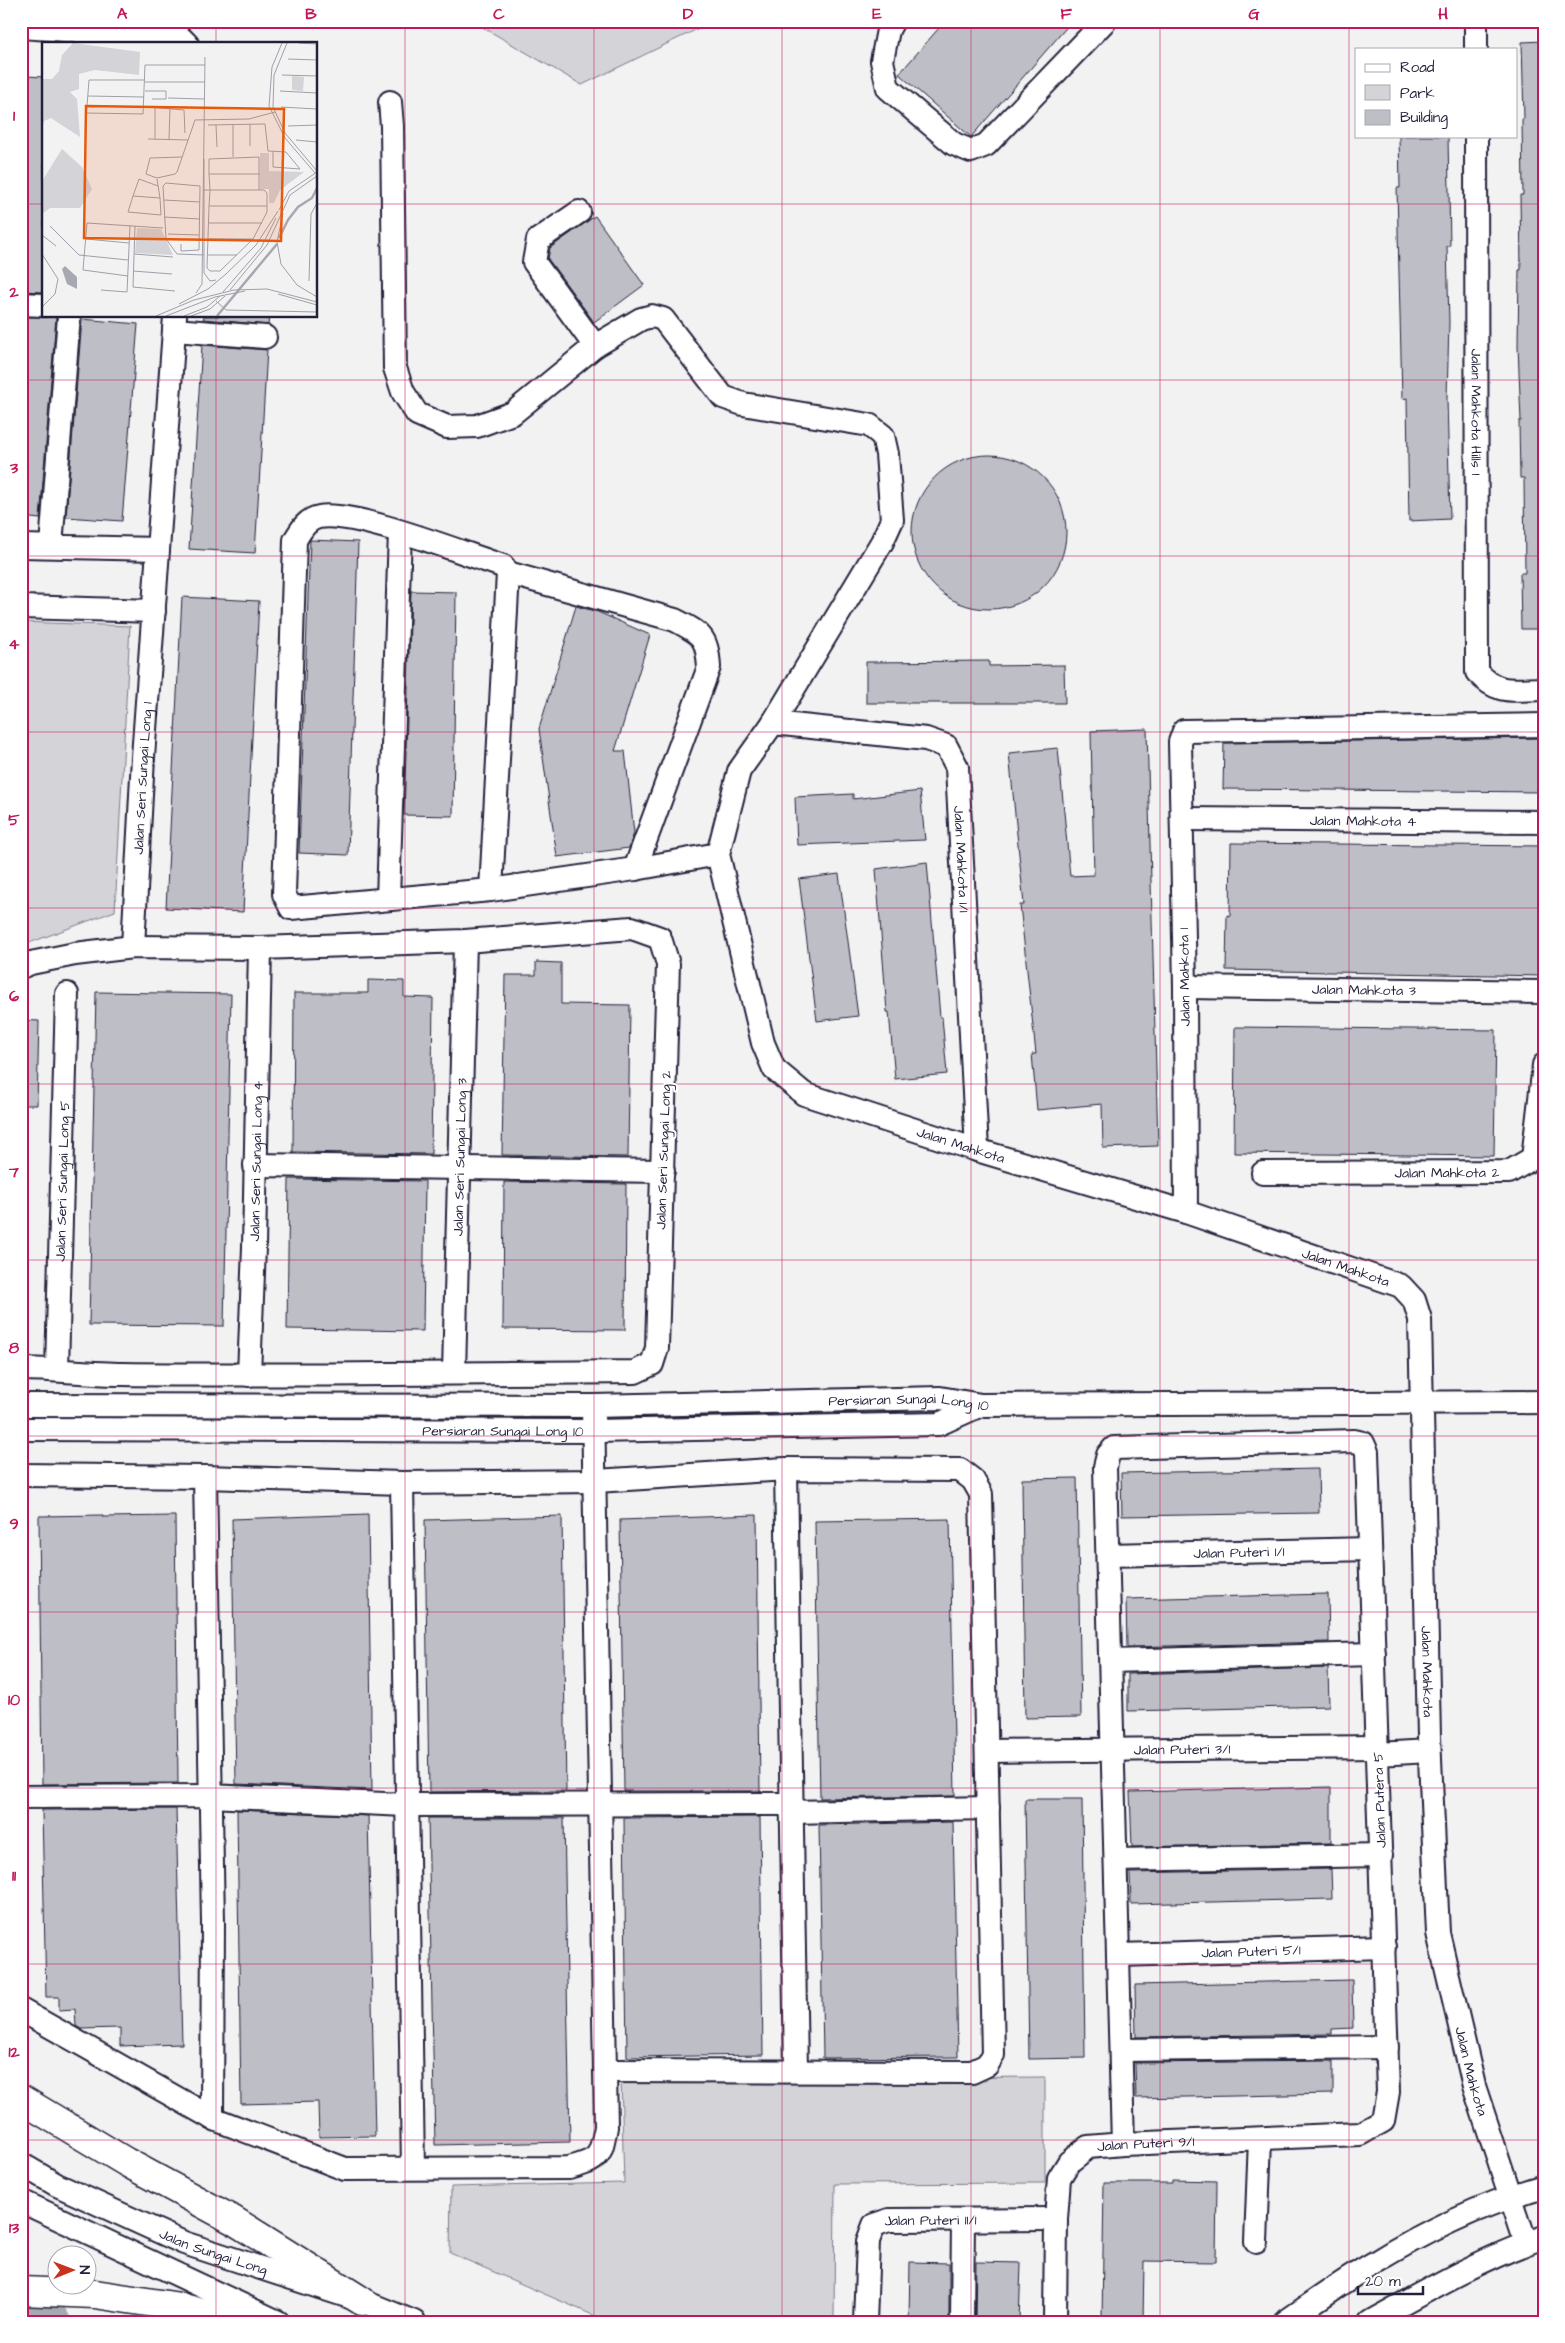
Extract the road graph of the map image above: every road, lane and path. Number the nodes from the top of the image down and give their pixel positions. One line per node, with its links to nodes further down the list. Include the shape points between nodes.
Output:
1 (893, 21): 2 (street, via 882,61 888,88 954,144 972,151 986,145)
2 (1105, 21)
3 (1476, 21): 7 (street)
4 (21, 27): 5 (street)
5 (83, 38): 6 (street, via 181,38)
6 (185, 42)
7 (1476, 48)
8 (390, 102): 16 (street, via 395,368 402,392 417,414 447,427 477,426 513,413)
9 (1476, 138): 24 (street, Jalan Mahkota Hills 1, via 1476,672 1488,684 1503,690)
10 (578, 212): 16 (street, via 538,240 534,262)
11 (21, 304): 12 (street)
12 (42, 305)
13 (69, 318): 19 (street)
14 (175, 323): 15 (street); 20 (street, Jalan Seri Sungai Long 1)
15 (265, 337)
16 (595, 346): 25 (street, Jalan Mahkota, via 641,319 652,316 663,319 723,397 743,404 869,425 883,436 892,520)
17 (400, 532): 21 (street, via 502,566); 32 (street); 32 (street, via 354,519 319,517 305,524 295,540 284,894 291,908 296,909)
18 (21, 546): 19 (street)
19 (50, 546): 20 (street)
20 (158, 549): 23 (street, Jalan Seri Sungai Long 1)
21 (508, 573): 30 (street, via 675,620 697,631 708,647 709,667); 31 (street)
22 (21, 606): 23 (street)
23 (154, 611): 34 (street, Jalan Seri Sungai Long 1)
24 (1544, 689)
25 (774, 723): 29 (street, Jalan Mahkota, via 739,771); 41 (street, Jalan Mahkota 1/1, via 926,739 946,746 957,766)
26 (1544, 725): 27 (street, Jalan Mahkota 1, via 1184,731 1180,742)
27 (1182, 819): 28 (street, Jalan Mahkota 4); 37 (street, Jalan Mahkota 1)
28 (1544, 822)
29 (718, 854): 30 (street); 41 (street, Jalan Mahkota, via 763,1043 774,1069 804,1094)
30 (635, 869): 31 (street)
31 (490, 890): 32 (street)
32 (388, 899)
33 (465, 941): 35 (street); 43 (street, Jalan Seri Sungai Long 3); 44 (street, Jalan Seri Sungai Long 2, via 632,928 660,938 668,964)
34 (133, 947): 35 (street); 36 (street, via 75,954)
35 (260, 948): 42 (street, Jalan Seri Sungai Long 4)
36 (21, 967)
37 (1185, 987): 38 (street, Jalan Mahkota 3); 46 (street, Jalan Mahkota 1)
38 (1544, 992)
39 (67, 994): 48 (street, Jalan Seri Sungai Long 5)
40 (1544, 1065): 45 (street, Jalan Mahkota 2, via 1533,1158 1509,1172)
41 (977, 1150): 46 (street, Jalan Mahkota)
42 (255, 1166): 43 (street); 50 (street, Jalan Seri Sungai Long 4)
43 (459, 1168): 44 (street); 49 (street, Jalan Seri Sungai Long 3)
44 (663, 1171): 49 (street, Jalan Seri Sungai Long 2, via 657,1348 652,1364 635,1372)
45 (1263, 1173)
46 (1186, 1212): 52 (street, Jalan Mahkota, via 1401,1286 1414,1300 1420,1319)
47 (21, 1369): 48 (street)
48 (57, 1369): 50 (street, via 120,1374)
49 (454, 1373): 50 (street)
50 (249, 1375)
51 (1544, 1402): 52 (street)
52 (1421, 1403): 54 (street); 67 (street, Jalan Mahkota)
53 (21, 1405): 55 (street, Persiaran Sungai Long 10)
54 (981, 1405): 55 (street, Persiaran Sungai Long 10, via 940,1398); 57 (street, Persiaran Sungai Long 10, via 939,1424)
55 (593, 1406): 57 (street)
56 (21, 1430): 57 (street, Persiaran Sungai Long 10)
57 (594, 1431): 61 (street)
58 (786, 1469): 61 (street); 70 (street, via 960,1470 973,1480 981,1494); 75 (street)
59 (21, 1475): 60 (street)
60 (205, 1477): 62 (street); 71 (street)
61 (596, 1481): 62 (street); 74 (street)
62 (402, 1483): 73 (street)
63 (1370, 1549): 64 (street, Jalan Puteri 1/1); 64 (street, Jalan Putera 5, via 1367,1452 1363,1443 1354,1441 1114,1448 1108,1455 1106,1467); 65 (street, Jalan Putera 5)
64 (1108, 1555): 66 (street)
65 (1374, 1654): 66 (street); 68 (street, Jalan Putera 5)
66 (1111, 1661): 69 (street)
67 (1429, 1744): 68 (street, Jalan Puteri 3/1); 94 (street, Jalan Mahkota, via 1438,1933 1474,2086)
68 (1377, 1747): 69 (street, Jalan Puteri 3/1); 77 (street, Jalan Putera 5)
69 (1114, 1749): 70 (street, Jalan Puteri 3/1); 78 (street)
70 (988, 1751): 76 (street)
71 (210, 1796): 72 (street); 73 (street); 87 (street)
72 (21, 1797)
73 (406, 1805): 74 (street); 92 (street)
74 (600, 1805): 75 (street); 85 (street)
75 (791, 1808): 76 (street); 84 (street)
76 (988, 1808): 84 (street, via 993,2055 987,2066 972,2072)
77 (1381, 1855): 78 (street); 79 (street, Jalan Putera 5)
78 (1116, 1860): 80 (street)
79 (1384, 1947): 80 (street, Jalan Puteri 5/1); 82 (street, Jalan Putera 5)
80 (1119, 1955): 83 (street)
81 (21, 2010): 87 (street)
82 (1387, 2047): 83 (street); 88 (street, Jalan Putera 5, via 1388,2092 1383,2121)
83 (1122, 2050): 90 (street)
84 (796, 2070): 85 (street)
85 (605, 2071): 92 (street, via 606,2126 601,2152 591,2162 569,2168)
86 (21, 2099): 101 (highway, via 232,2220)
87 (212, 2118): 92 (street, via 345,2170)
88 (1360, 2134): 89 (street, Jalan Puteri 9/1)
89 (1260, 2139): 90 (street, Jalan Puteri 9/1); 99 (street)
90 (1123, 2144): 96 (street, Jalan Puteri 9/1, via 1088,2147 1068,2162 1059,2178)
91 (21, 2164): 101 (street, Jalan Sungai Long, via 57,2185 184,2243)
92 (413, 2168)
93 (1544, 2186): 94 (street)
94 (1509, 2196): 98 (street, Jalan Mahkota); 108 (street, via 1374,2262)
95 (21, 2201): 103 (street)
96 (1056, 2219): 97 (street, Jalan Puteri 11/1); 107 (street, Jalan Puteri 9/1)
97 (962, 2220): 105 (street, Jalan Puteri 11/1, via 889,2220 874,2225 868,2241); 106 (street)
98 (1535, 2240): 109 (street, via 1437,2284)
99 (1256, 2242)
100 (21, 2291): 102 (highway, via 95,2294 180,2307)
101 (362, 2301): 104 (street, Jalan Sungai Long)
102 (234, 2322)
103 (278, 2322)
104 (414, 2322)
105 (865, 2322)
106 (962, 2322)
107 (1056, 2322)
108 (1284, 2322)
109 (1370, 2322)

